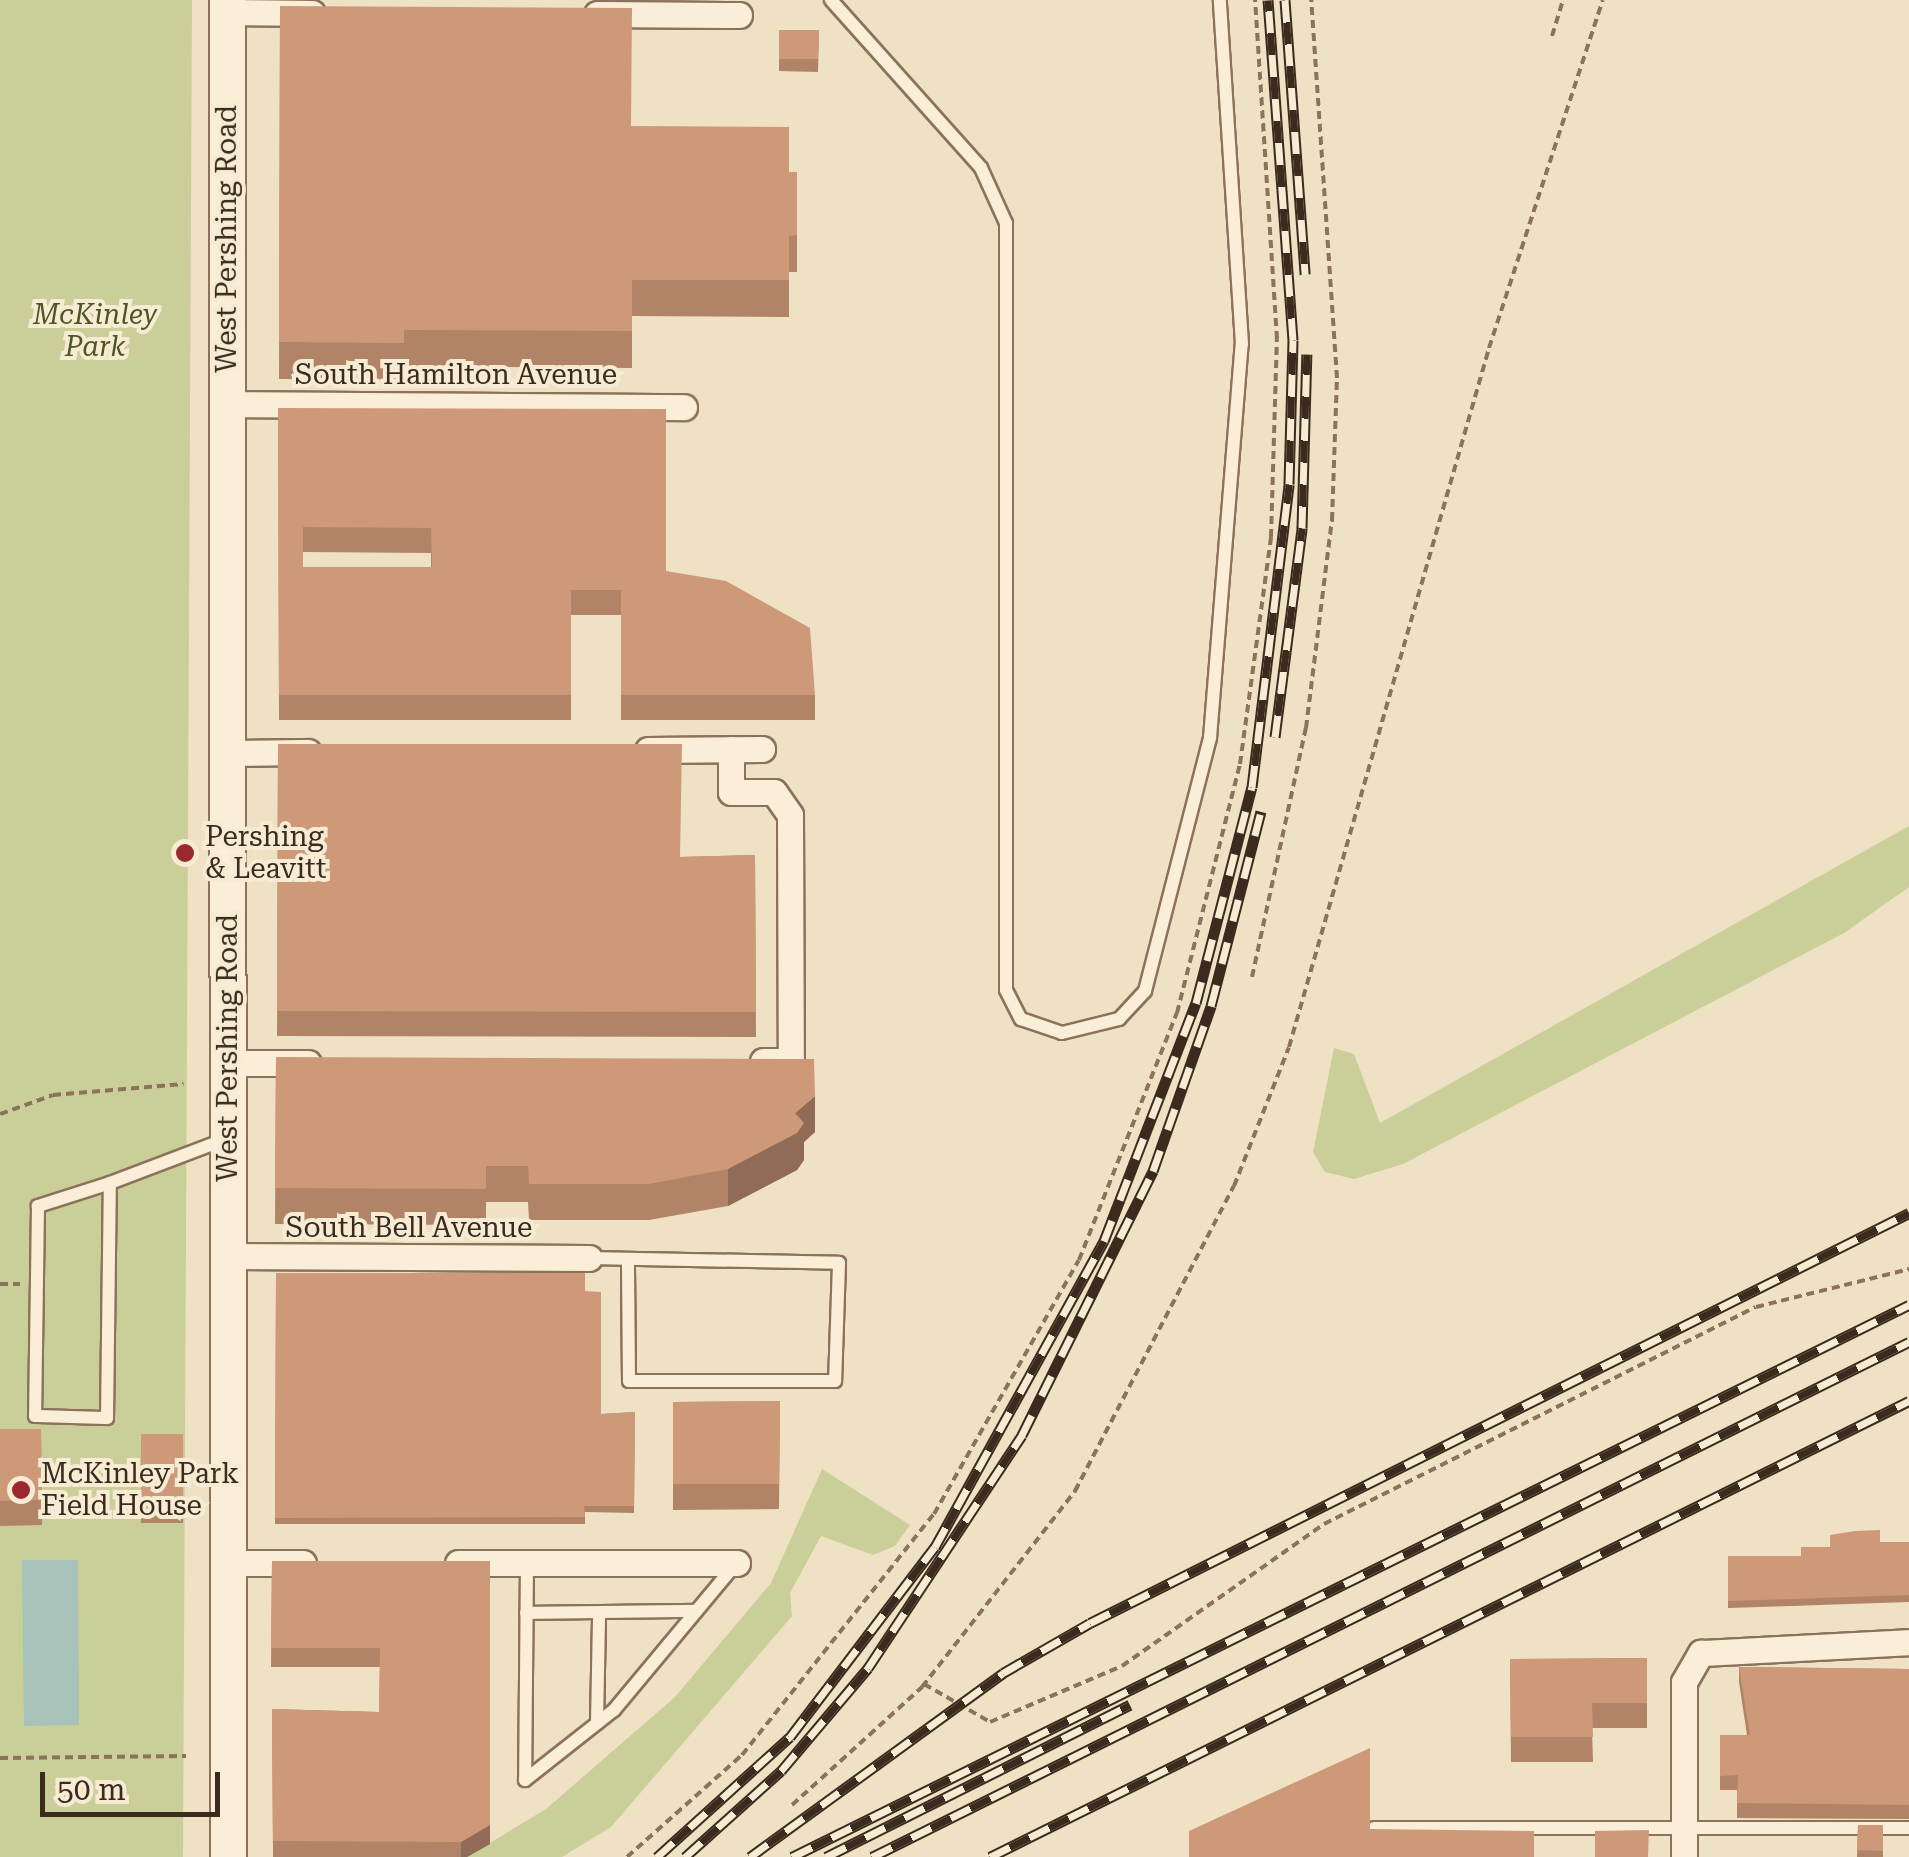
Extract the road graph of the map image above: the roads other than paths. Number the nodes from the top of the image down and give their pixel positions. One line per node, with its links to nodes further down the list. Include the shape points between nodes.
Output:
1 (831, 0): 2 (lane, via 980,168 1006,224 1006,976 1021,1019 1062,1033 1119,1019 1145,991 1210,738 1242,344)
2 (1220, 0)
3 (227, 6): 4 (street); 7 (main road, West Pershing Road)
4 (344, 13)
5 (561, 14): 6 (street)
6 (739, 15)
7 (228, 404): 8 (street, South Hamilton Avenue); 13 (main road, West Pershing Road)
8 (684, 406)
9 (731, 749): 10 (street); 11 (street); 14 (street, via 731,792 774,792 790,815 791,965 791,1061)
10 (762, 749)
11 (616, 750)
12 (346, 752): 13 (street)
13 (228, 753): 16 (main road, West Pershing Road)
14 (732, 1062)
15 (338, 1063): 16 (street)
16 (228, 1064): 17 (main road, West Pershing Road)
17 (228, 1139): 18 (lane); 19 (main road, West Pershing Road)
18 (110, 1183): 18 (lane, via 107,1418 35,1416 38,1206)
19 (228, 1256): 20 (street, South Bell Avenue); 26 (main road, West Pershing Road)
20 (589, 1258): 21 (lane)
21 (628, 1263): 21 (lane, via 629,1381 835,1381 839,1264)
22 (333, 1563): 26 (street)
23 (430, 1563): 24 (street)
24 (526, 1563): 25 (street); 28 (lane)
25 (737, 1563): 27 (lane)
26 (228, 1564): 35 (main road, West Pershing Road)
27 (696, 1611): 29 (lane); 31 (lane)
28 (526, 1612): 29 (lane); 31 (lane, via 525,1780)
29 (599, 1615): 31 (lane)
30 (1909, 1642): 33 (street, via 1701,1653 1684,1682)
31 (598, 1722)
32 (1374, 1828): 33 (lane)
33 (1684, 1828): 34 (lane); 36 (street)
34 (1909, 1828)
35 (228, 1857)
36 (1684, 1857)

